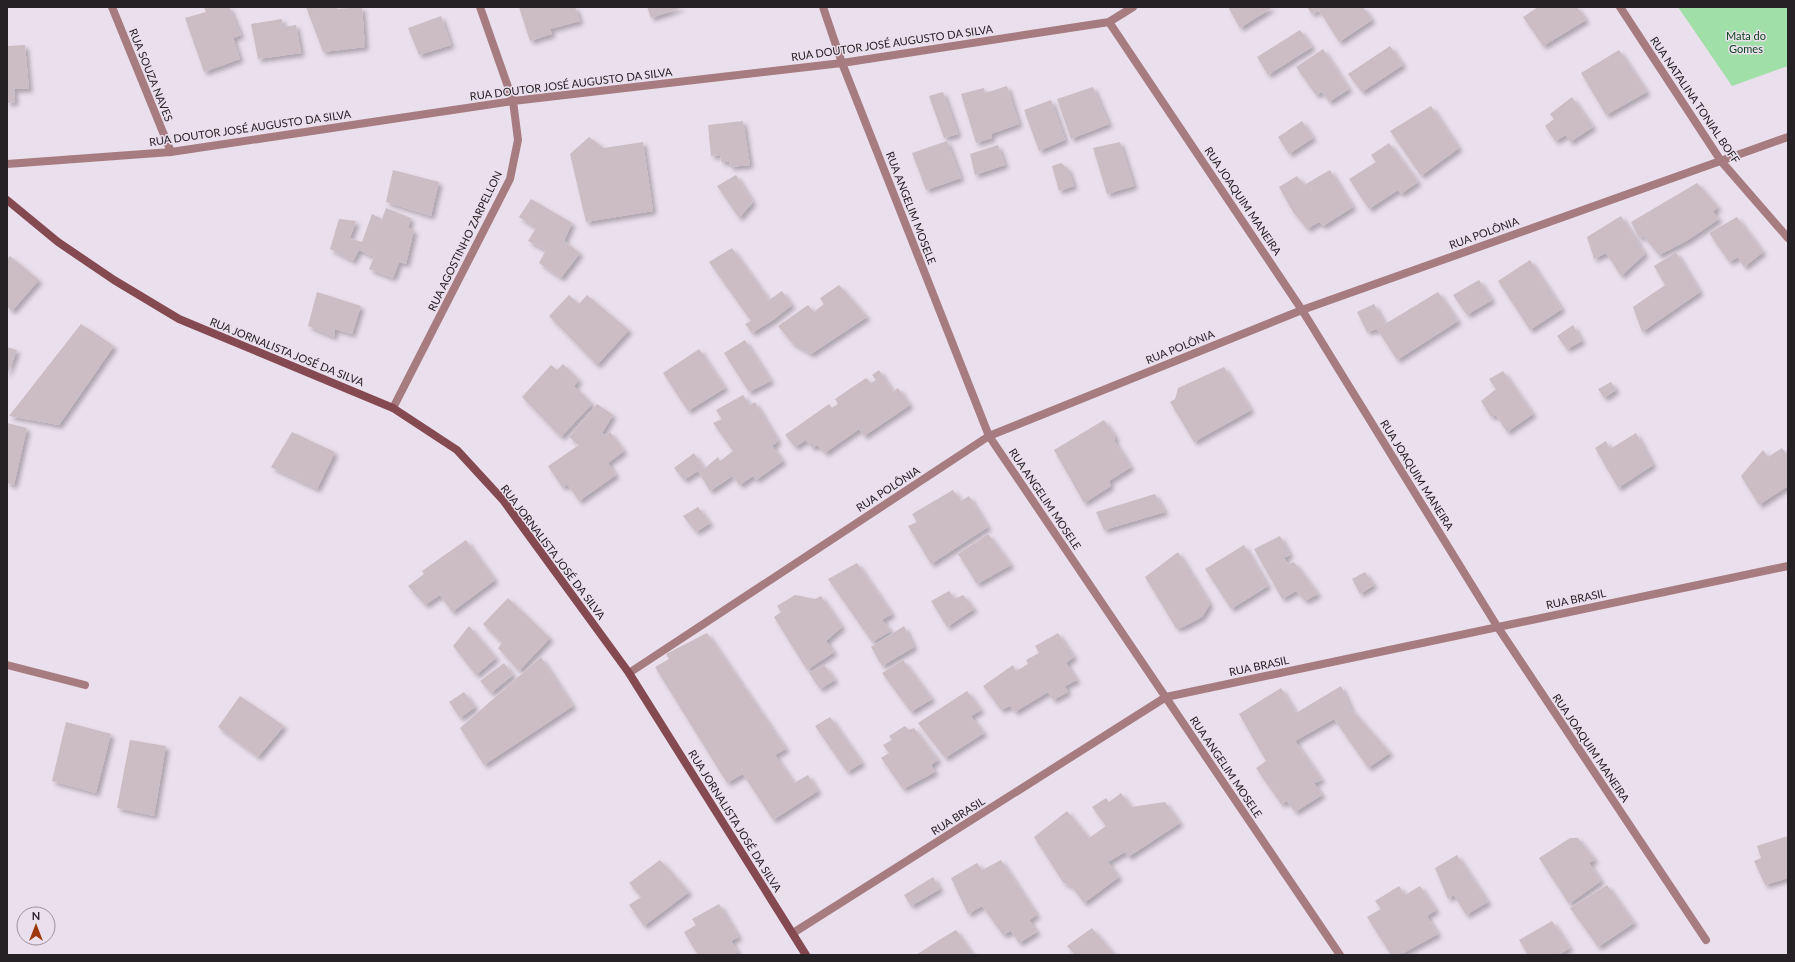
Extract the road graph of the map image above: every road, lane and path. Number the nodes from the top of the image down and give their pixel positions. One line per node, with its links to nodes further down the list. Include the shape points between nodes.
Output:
1 (112, 7): 10 (street, RUA SOUZA NAVES)
2 (480, 7): 8 (street, RUA AGOSTINHO ZARPELLON)
3 (823, 7): 7 (street, RUA ANGELIM MOSELE)
4 (1133, 7): 6 (street, RUA DOUTOR JOSÉ AUGUSTO DA SILVA)
5 (1620, 7): 11 (street, RUA NATALINA TONIAL BOFF)
6 (1109, 22): 7 (street, RUA DOUTOR JOSÉ AUGUSTO DA SILVA); 17 (street, RUA JOAQUIM MANEIRA)
7 (842, 63): 8 (street, RUA DOUTOR JOSÉ AUGUSTO DA SILVA); 19 (street, RUA ANGELIM MOSELE)
8 (513, 101): 10 (street, RUA DOUTOR JOSÉ AUGUSTO DA SILVA); 18 (street, RUA AGOSTINHO ZARPELLON, via 518,140 510,179)
9 (1788, 137): 11 (street, RUA POLÔNIA)
10 (171, 152): 12 (street, RUA DOUTOR JOSÉ AUGUSTO DA SILVA)
11 (1721, 161): 16 (street, RUA NATALINA TONIAL BOFF); 17 (street, RUA POLÔNIA)
12 (7, 164)
13 (7, 200): 15 (main road, RUA JORNALISTA JOSÉ DA SILVA)
14 (7, 206): 15 (main road, RUA JORNALISTA JOSÉ DA SILVA)
15 (19, 209): 18 (main road, RUA JORNALISTA JOSÉ DA SILVA, via 58,242 179,320)
16 (1788, 238)
17 (1302, 310): 19 (street, RUA POLÔNIA); 21 (street, RUA JOAQUIM MANEIRA)
18 (393, 408): 23 (main road, RUA JORNALISTA JOSÉ DA SILVA, via 457,450 503,500)
19 (989, 436): 23 (street, RUA POLÔNIA); 25 (street, RUA ANGELIM MOSELE)
20 (1788, 566): 21 (street, RUA BRASIL)
21 (1497, 626): 25 (street, RUA BRASIL); 27 (street, RUA JOAQUIM MANEIRA)
22 (7, 665): 24 (street)
23 (629, 673): 26 (main road, RUA JORNALISTA JOSÉ DA SILVA)
24 (84, 685)
25 (1166, 697): 26 (street, RUA BRASIL); 29 (street, RUA ANGELIM MOSELE)
26 (793, 933): 28 (main road, RUA JORNALISTA JOSÉ DA SILVA)
27 (1706, 940)
28 (806, 955)
29 (1340, 955)

